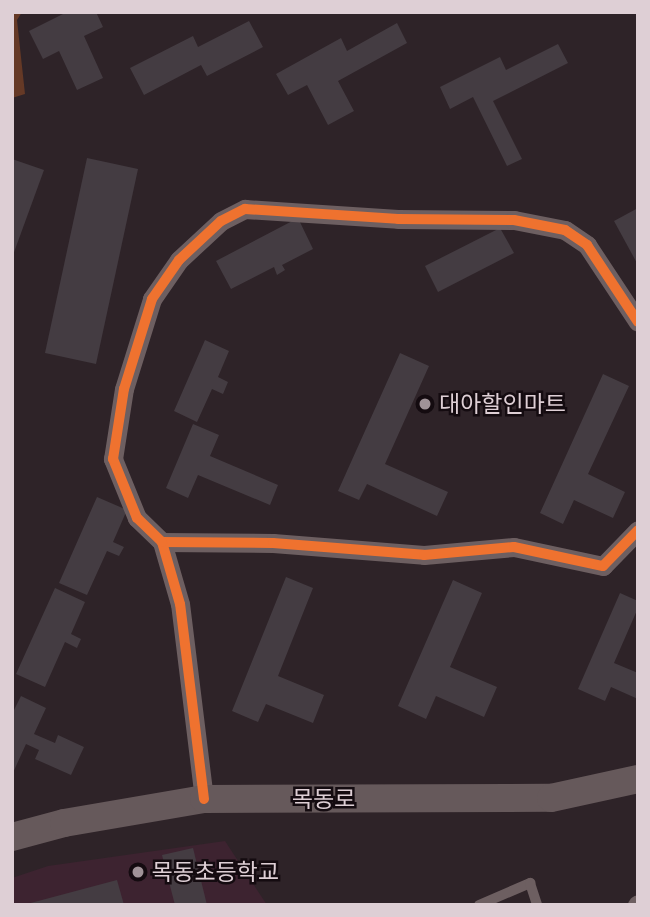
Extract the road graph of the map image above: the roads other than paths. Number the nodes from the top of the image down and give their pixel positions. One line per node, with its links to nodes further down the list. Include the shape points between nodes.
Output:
1 (638, 322): 3 (street, via 602,263 565,230 501,219 398,219 245,209 221,220 179,260 152,299 124,389 113,459 137,517)
2 (638, 530): 3 (street, via 603,566 514,547 424,555 273,543)
3 (162, 542): 5 (street, via 180,604)
4 (638, 779): 5 (main road, 목동로, via 551,798)
5 (204, 799): 6 (main road, 목동로, via 64,823)
6 (12, 837)
7 (479, 905): 8 (lane, via 530,883)
8 (537, 905)

